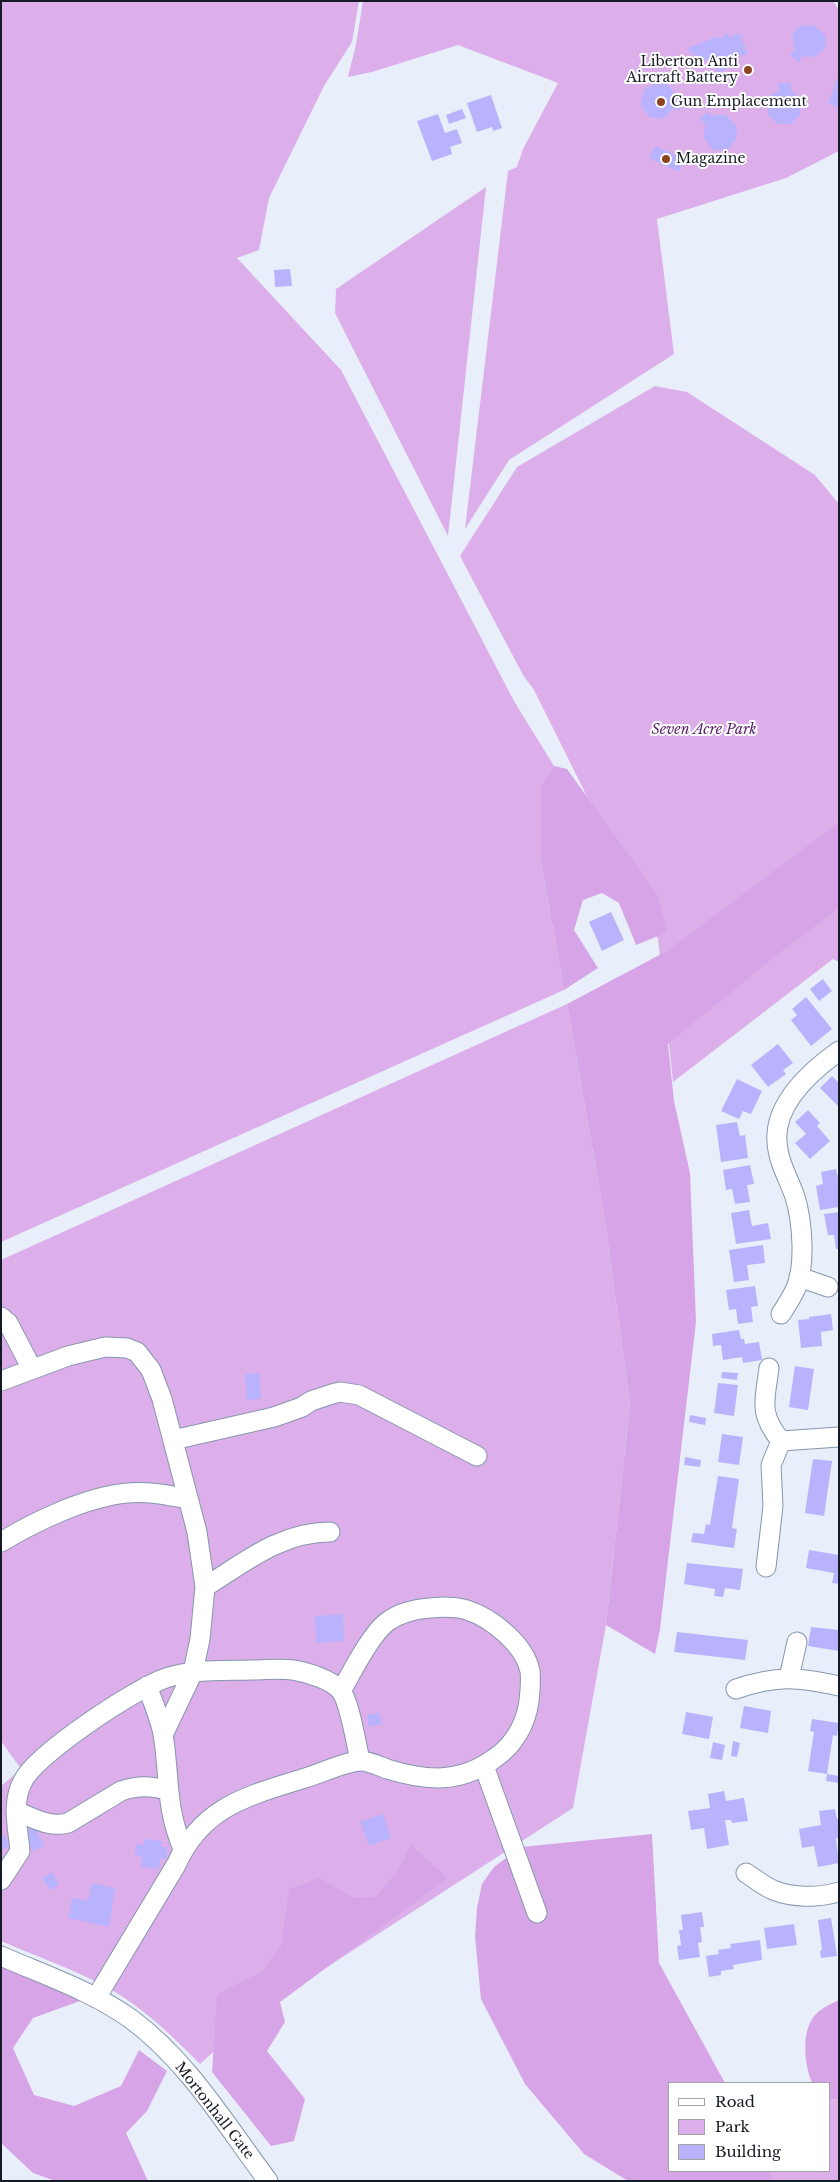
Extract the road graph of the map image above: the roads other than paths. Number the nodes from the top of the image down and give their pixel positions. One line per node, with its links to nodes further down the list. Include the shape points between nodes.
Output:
1 (839, 1051): 2 (street, via 806,1078 790,1098 777,1132 780,1157 798,1212 802,1248)
2 (798, 1277): 3 (street); 4 (street, via 797,1286)
3 (828, 1287)
4 (781, 1314)
5 (1, 1318): 7 (street, via 12,1330)
6 (770, 1368): 11 (street, via 766,1418)
7 (32, 1369): 8 (street); 10 (street, via 94,1349 117,1347 136,1352 151,1370)
8 (1, 1381)
9 (839, 1437): 11 (street)
10 (173, 1440): 12 (street, via 274,1417 340,1392 359,1395); 13 (street)
11 (781, 1441): 16 (street, via 771,1465 773,1506)
12 (477, 1456)
13 (188, 1499): 15 (street, via 156,1493 121,1494 63,1511); 17 (street, via 197,1532)
14 (330, 1532): 17 (street, via 308,1533 274,1544)
15 (1, 1542)
16 (766, 1566)
17 (205, 1587): 19 (street)
18 (796, 1642): 20 (street)
19 (193, 1672): 21 (street); 24 (street, via 291,1670 318,1677); 25 (street)
20 (789, 1678): 22 (street); 23 (street, via 761,1681)
21 (147, 1686): 25 (street); 29 (street, via 104,1712 31,1769 20,1788)
22 (839, 1686)
23 (736, 1689)
24 (341, 1691): 26 (street); 27 (street, via 378,1631 396,1617 439,1607 477,1614 504,1633 522,1652 530,1671 528,1710 518,1735)
25 (163, 1735): 28 (street)
26 (360, 1760): 27 (street, via 428,1779 449,1777); 30 (street, via 232,1803 218,1811)
27 (484, 1766): 34 (street)
28 (168, 1790): 29 (street, via 152,1786 130,1787 60,1825); 30 (street, via 175,1829)
29 (16, 1811): 32 (street, via 20,1851)
30 (183, 1849): 36 (street)
31 (746, 1873): 33 (street, via 772,1889 786,1893 818,1896)
32 (1, 1880)
33 (839, 1892)
34 (537, 1913)
35 (1, 1956): 36 (street, Mortonhall Gate)
36 (99, 2006): 37 (street, Mortonhall Gate, via 131,2019 183,2069)
37 (268, 2181)

